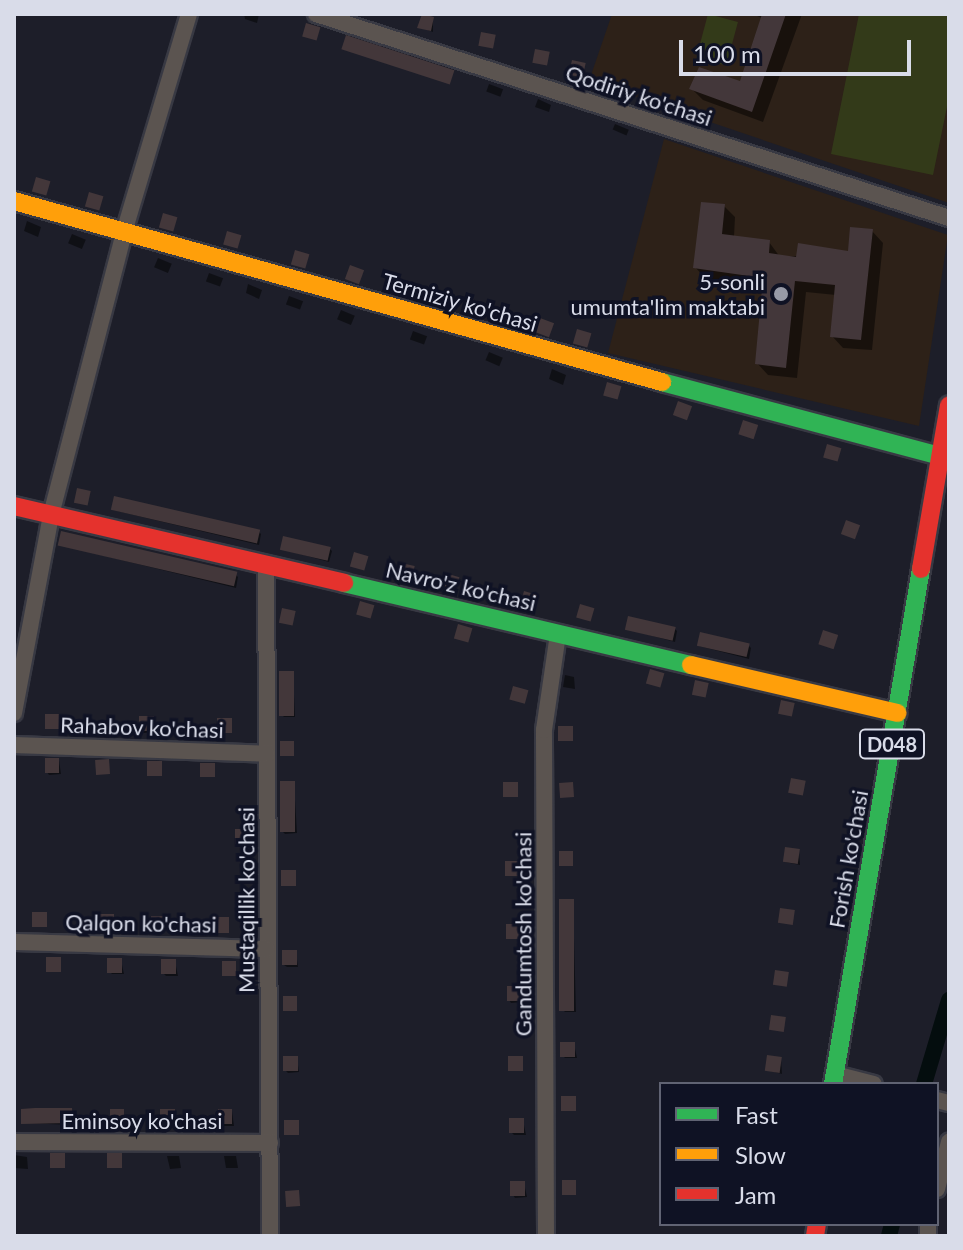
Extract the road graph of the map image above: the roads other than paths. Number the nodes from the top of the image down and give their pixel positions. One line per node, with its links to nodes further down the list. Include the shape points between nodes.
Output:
1 (189, 14): 5 (street)
2 (316, 14): 4 (street, Qodiriy ko'chasi)
3 (14, 201): 5 (street, Termiziy ko'chasi)
4 (949, 218)
5 (124, 232): 7 (street, Termiziy ko'chasi); 9 (street)
6 (949, 405): 7 (street, Forish ko'chasi / D048)
7 (941, 456): 13 (street, Forish ko'chasi / D048)
8 (14, 506): 9 (street, Navro'z ko'chasi)
9 (51, 515): 10 (street, Navro'z ko'chasi); 12 (street)
10 (266, 564): 11 (street, Navro'z ko'chasi); 15 (street, Mustaqillik ko'chasi)
11 (558, 634): 13 (street, Navro'z ko'chasi); 25 (street, Gandumtosh ko'chasi, via 544,730)
12 (14, 713)
13 (897, 713): 18 (street, Forish ko'chasi / D048)
14 (14, 745): 15 (street, Rahabov ko'chasi)
15 (267, 754): 17 (street, Mustaqillik ko'chasi)
16 (14, 942): 17 (street, Qalqon ko'chasi)
17 (267, 949): 22 (street, Mustaqillik ko'chasi)
18 (834, 1079): 19 (street)
19 (858, 1082)
20 (14, 1142): 22 (street, Eminsoy ko'chasi)
21 (949, 1142): 23 (street)
22 (270, 1143): 24 (street, Mustaqillik ko'chasi)
23 (939, 1181)
24 (270, 1236)
25 (546, 1236)

